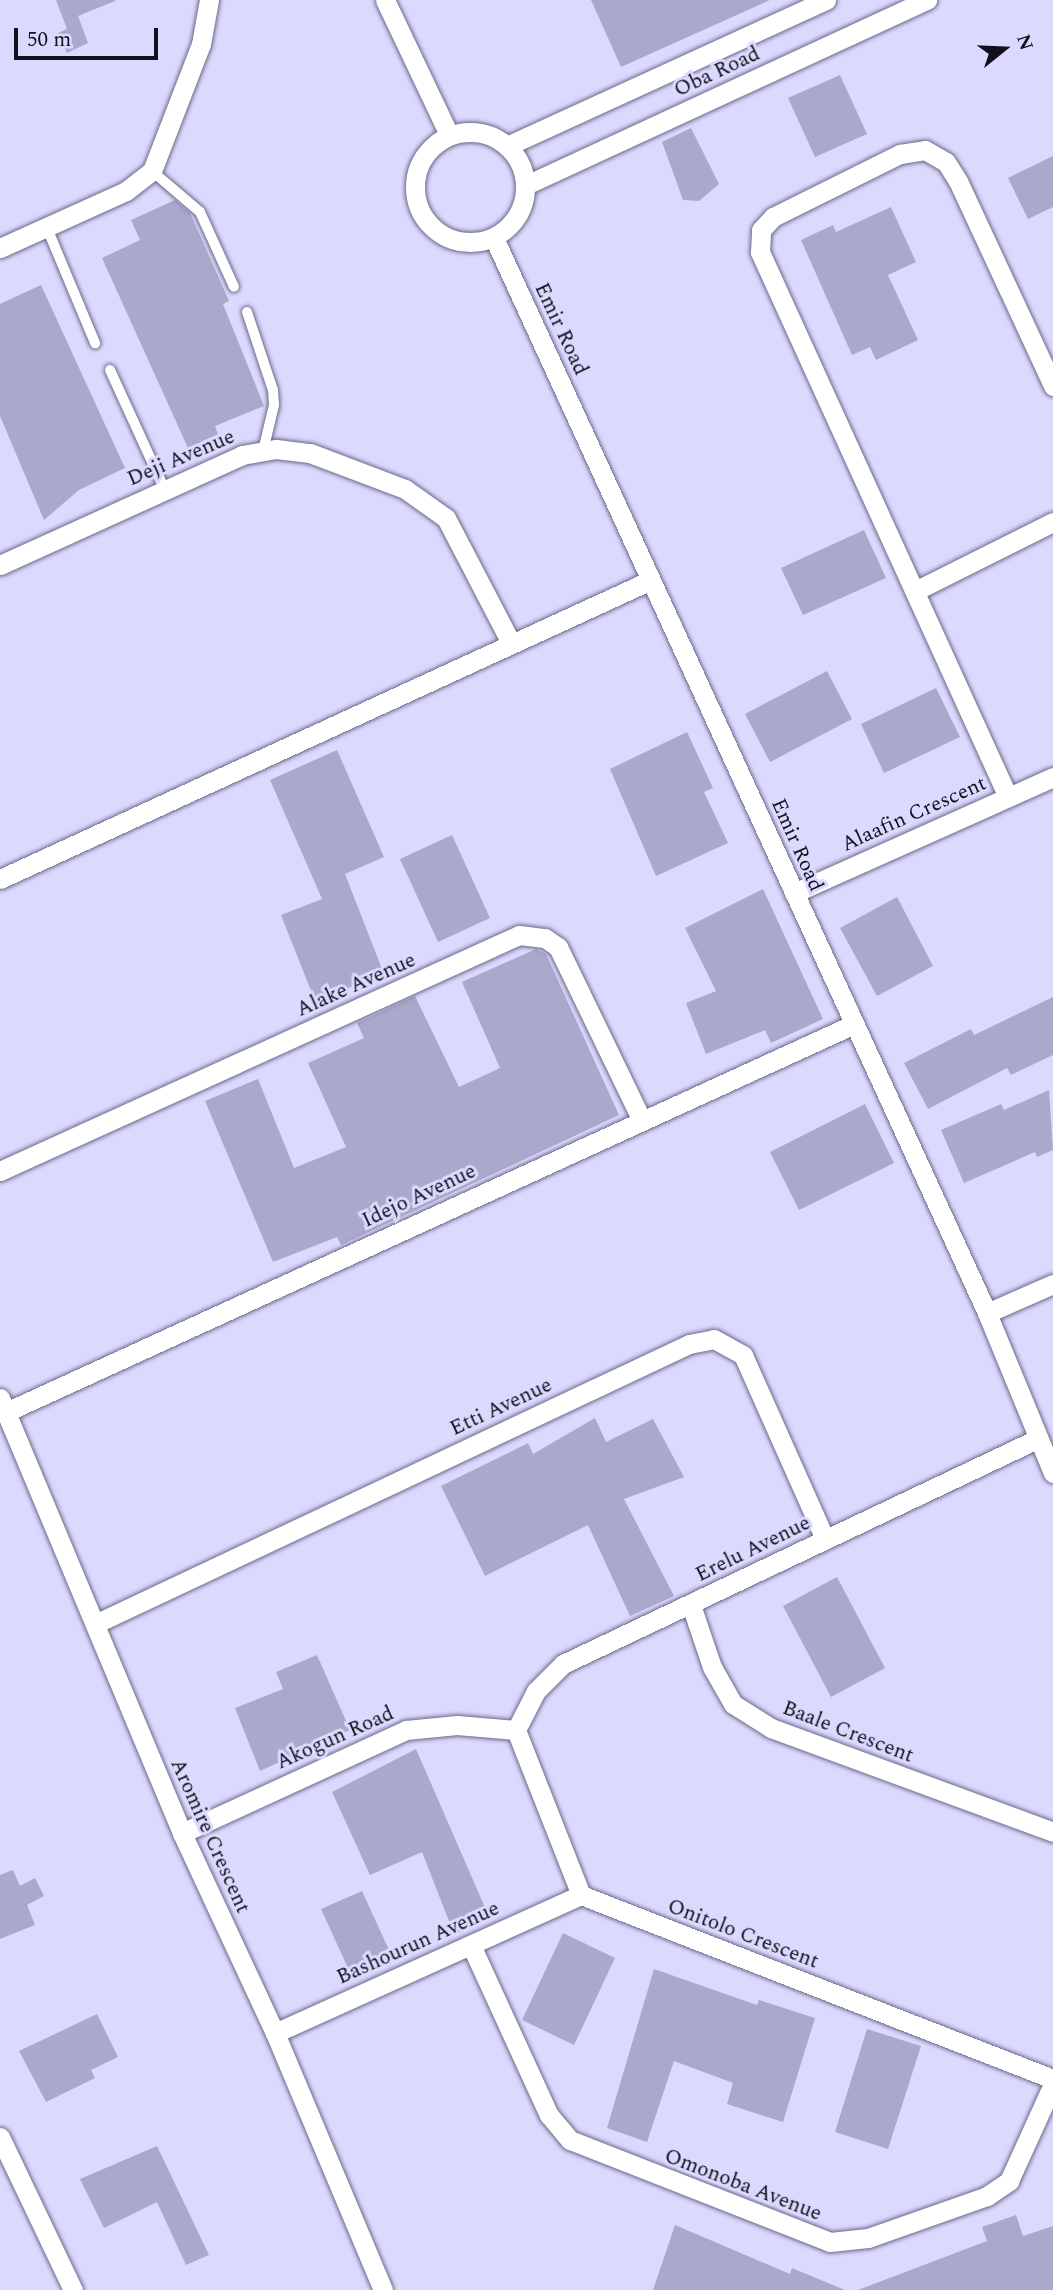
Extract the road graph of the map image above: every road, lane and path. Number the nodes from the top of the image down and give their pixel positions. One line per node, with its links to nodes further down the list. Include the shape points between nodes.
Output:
1 (209, 0): 7 (street, via 201,44)
2 (385, 0): 5 (street)
3 (826, 0): 6 (street)
4 (927, 0): 8 (street, Oba Road)
5 (449, 135): 6 (street, via 478,132); 10 (street, via 434,145 416,174 419,209 429,224 451,239 477,243)
6 (507, 146): 8 (street, via 523,169)
7 (152, 171): 9 (street, via 126,191); 12 (lane, via 200,212)
8 (526, 185): 10 (street, via 518,216)
9 (47, 228): 11 (street); 14 (lane)
10 (494, 238): 21 (street, Emir Road)
11 (0, 248)
12 (234, 287)
13 (247, 312): 17 (lane, via 273,390)
14 (95, 343)
15 (110, 370): 18 (lane)
16 (1053, 386): 22 (street, via 958,181 946,162 925,150 900,154 773,217 761,230 760,252)
17 (263, 451): 18 (street, Deji Avenue, via 242,455); 23 (street, Deji Avenue, via 310,453 360,470 405,489 446,517)
18 (165, 489): 20 (street, Deji Avenue)
19 (1053, 522): 22 (street)
20 (0, 565)
21 (651, 580): 23 (street); 27 (street, Emir Road)
22 (917, 590): 25 (street)
23 (512, 643): 26 (street)
24 (1053, 777): 25 (street, Alaafin Crescent)
25 (1008, 797): 27 (street, Alaafin Crescent)
26 (0, 879)
27 (794, 893): 28 (street, Emir Road)
28 (852, 1025): 29 (street, Idejo Avenue); 32 (street, Emir Road)
29 (640, 1119): 30 (street, Alake Avenue, via 558,947 545,938 519,935); 33 (street, Idejo Avenue)
30 (0, 1171)
31 (1053, 1284): 32 (street)
32 (987, 1313): 34 (street, Emir Road)
33 (3, 1405): 38 (street, Aromire Crescent)
34 (1037, 1439): 35 (street, Emir Road); 36 (street, Erelu Avenue)
35 (1053, 1473)
36 (825, 1539): 37 (street, Erelu Avenue); 38 (street, Etti Avenue, via 743,1354 714,1339 689,1344)
37 (691, 1605): 39 (street, Erelu Avenue, via 563,1664 536,1691); 40 (street, Baale Crescent, via 712,1667 733,1704 771,1728)
38 (97, 1623): 41 (street, Aromire Crescent)
39 (516, 1730): 41 (street, Akogun Road, via 457,1724 406,1730); 42 (street)
40 (1053, 1832)
41 (182, 1833): 44 (street, Aromire Crescent)
42 (581, 1895): 43 (street, Bashourun Avenue); 45 (street, Onitolo Crescent)
43 (471, 1945): 44 (street, Bashourun Avenue); 45 (street, Omonoba Avenue, via 548,2115 570,2140 830,2242 868,2238 987,2196 1009,2181)
44 (275, 2033): 48 (street, Aromire Crescent)
45 (1053, 2082)
46 (0, 2137): 47 (street)
47 (73, 2290)
48 (383, 2290)

